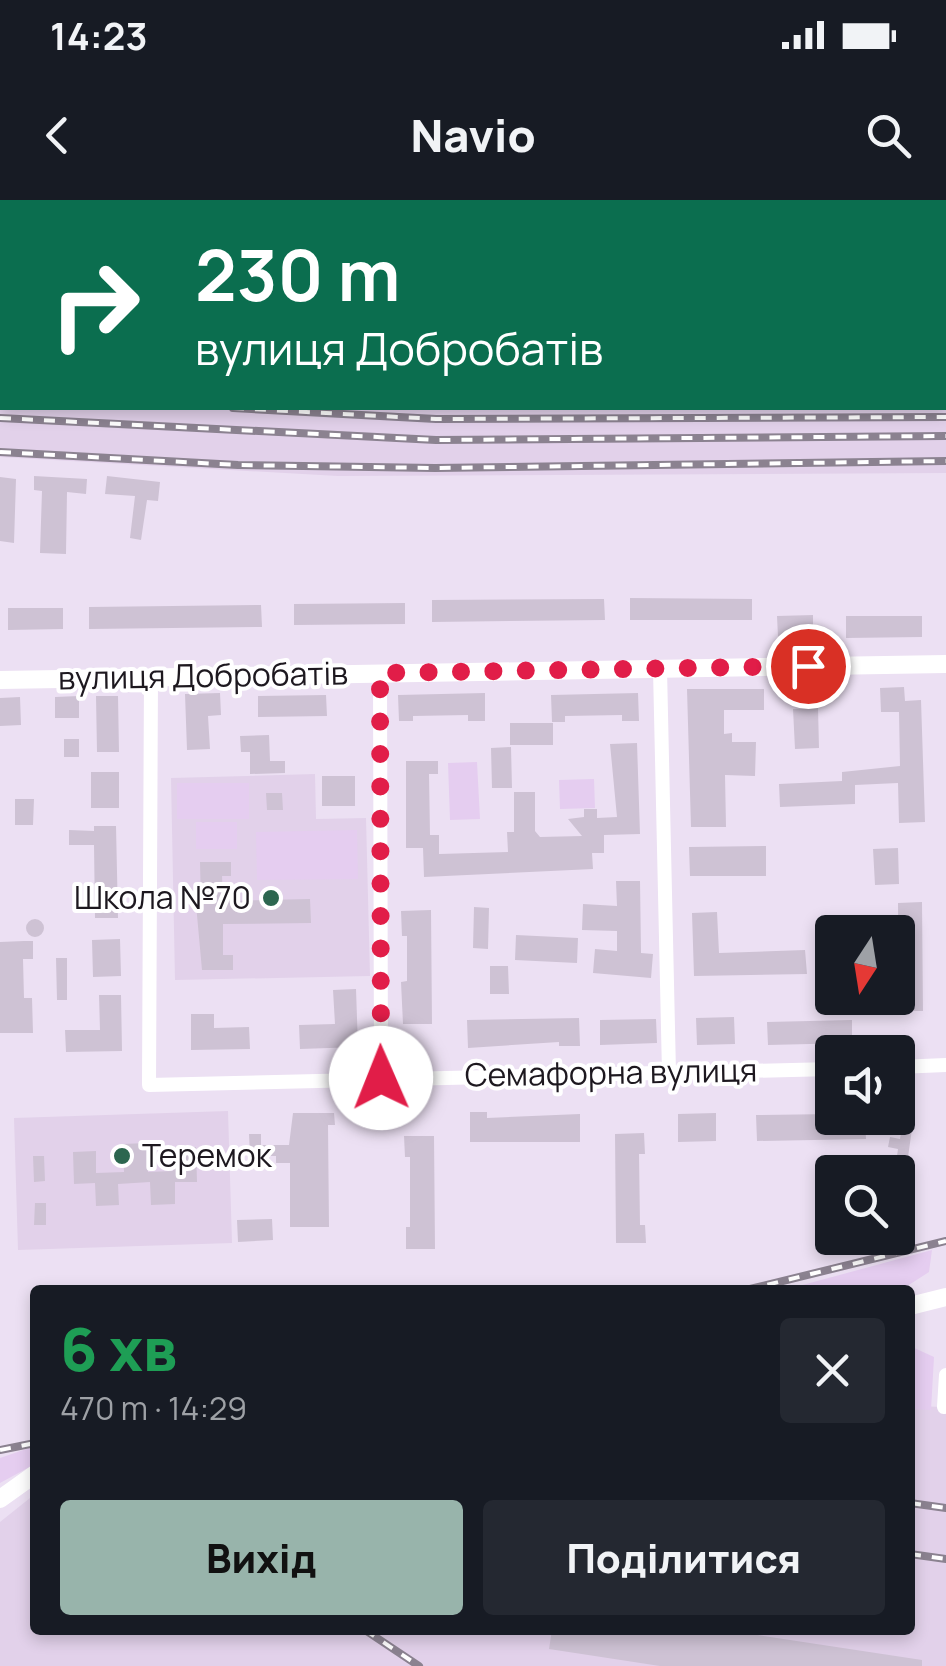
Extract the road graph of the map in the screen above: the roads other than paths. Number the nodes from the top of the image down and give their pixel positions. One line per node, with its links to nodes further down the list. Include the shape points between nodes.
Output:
1 (946, 664): 2 (street, вулиця Добробатів)
2 (660, 669): 3 (street, вулиця Добробатів); 9 (street)
3 (380, 673): 4 (street, вулиця Добробатів); 10 (street)
4 (152, 678): 5 (street, вулиця Добробатів); 10 (street, Семафорна вулиця, via 149,1085)
5 (0, 680)
6 (946, 1066): 7 (street)
7 (915, 1067)
8 (815, 1069): 9 (street, Семафорна вулиця)
9 (670, 1073): 10 (street, Семафорна вулиця)
10 (381, 1078)
11 (946, 1296): 12 (street)
12 (915, 1305)
13 (946, 1375): 14 (street)
14 (944, 1407)
15 (30, 1478): 16 (street)
16 (0, 1499)

